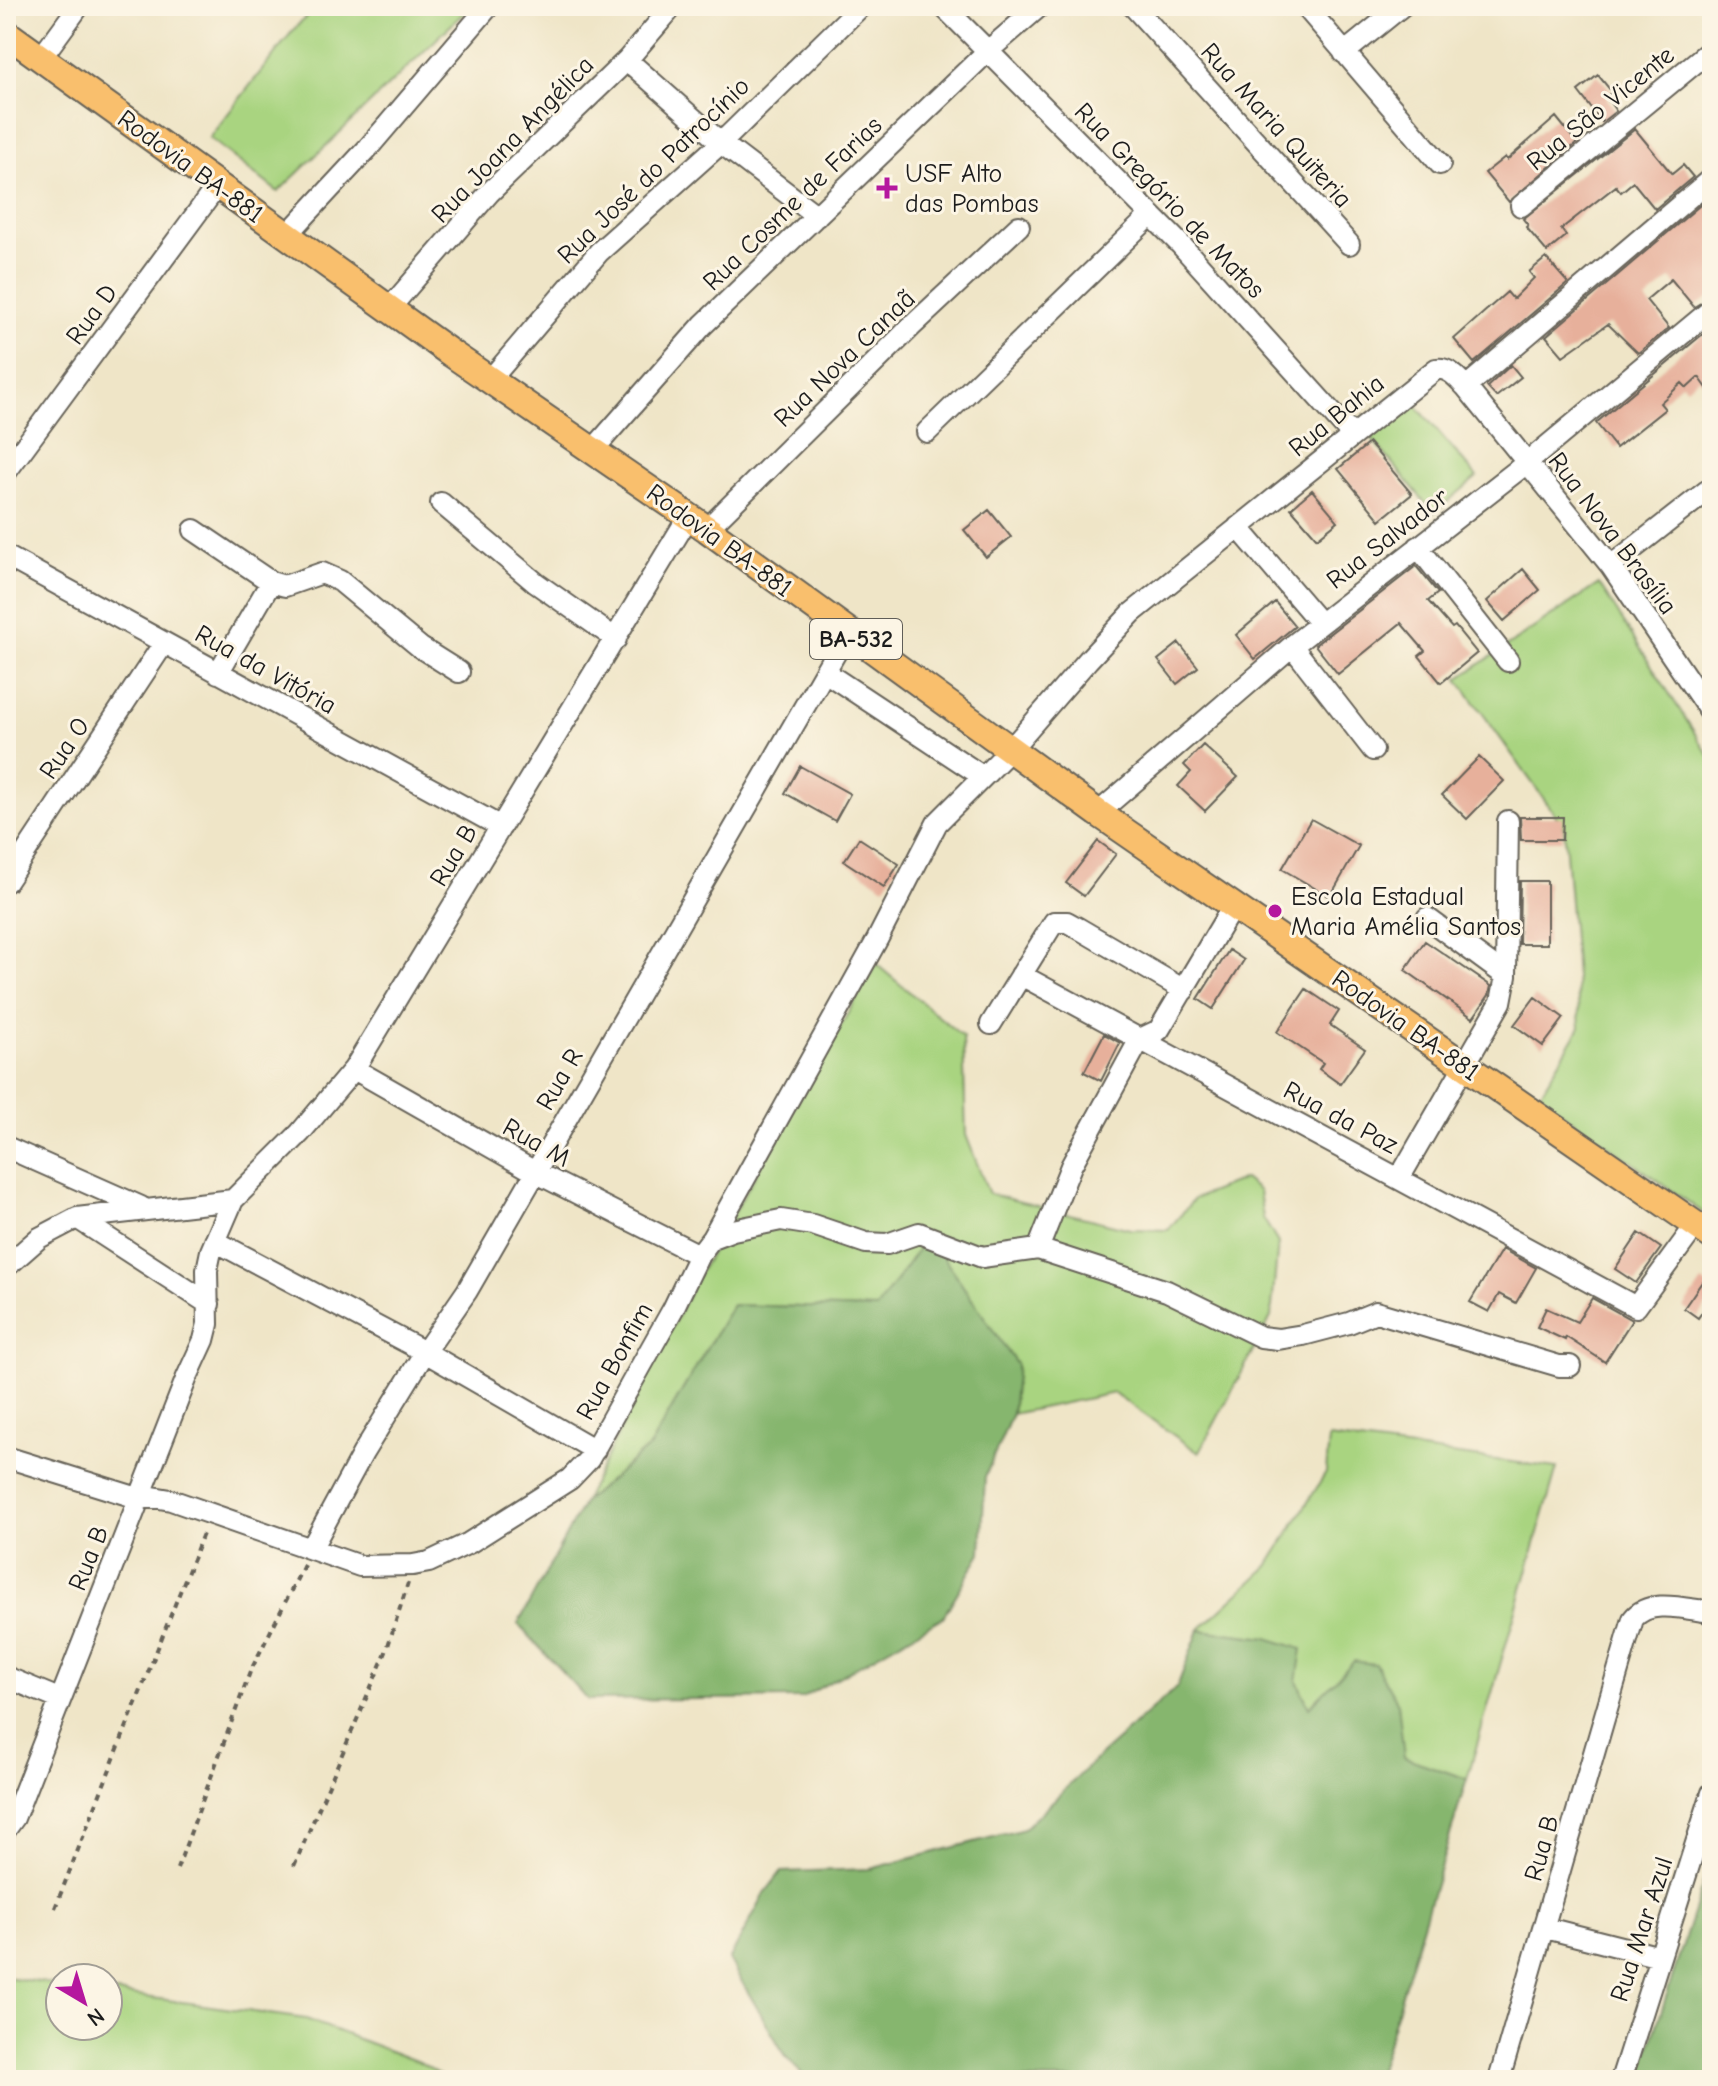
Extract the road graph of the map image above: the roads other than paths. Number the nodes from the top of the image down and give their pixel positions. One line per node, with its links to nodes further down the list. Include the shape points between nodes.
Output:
1 (79, 6): 14 (street)
2 (489, 6): 24 (street)
3 (673, 6): 15 (street, Rua Joana Angélica)
4 (861, 6): 16 (street, Rua José do Patrocínio)
5 (943, 6): 12 (street, Rua Gregório de Matos)
6 (1040, 6): 12 (street, Rua Cosme de Farias)
7 (1133, 6): 25 (street, Rua Maria Quiteria)
8 (1305, 6): 13 (street)
9 (1402, 6): 13 (street)
10 (6, 33): 14 (main road, Rodovia BA-881 / BA-532)
11 (1712, 49): 20 (street, Rua São Vicente)
12 (989, 50): 21 (street, Rua Gregório de Matos); 22 (street, Rua Cosme de Farias)
13 (1344, 53): 17 (street)
14 (41, 58): 19 (main road, Rodovia BA-881 / BA-532)
15 (627, 60): 16 (street); 26 (street, Rua Joana Angélica, via 490,192)
16 (721, 143): 22 (street); 28 (street, Rua José do Patrocínio, via 599,252)
17 (1440, 164)
18 (1712, 178): 29 (street)
19 (217, 186): 24 (main road, Rodovia BA-881 / BA-532); 34 (street, Rua D)
20 (1521, 206)
21 (1151, 215): 30 (street); 31 (street, Rua Gregório de Matos)
22 (817, 216): 32 (street, Rua Cosme de Farias, via 703,325)
23 (1019, 226): 37 (street, Rua Nova Canaã)
24 (287, 235): 26 (main road, Rodovia BA-881 / BA-532)
25 (1349, 244)
26 (389, 309): 28 (main road, Rodovia BA-881 / BA-532)
27 (1712, 309): 33 (street, Rua Salvador)
28 (490, 380): 32 (main road, Rodovia BA-881 / BA-532)
29 (1466, 387): 31 (street, Rua Bahia, via 1444,368 1436,369); 33 (street, Rua Nova Brasília)
30 (927, 432)
31 (1352, 435): 38 (street, Rua Bahia)
32 (593, 450): 37 (main road, Rodovia BA-881 / BA-532)
33 (1528, 462): 40 (street, Rua Salvador); 42 (street, Rua Nova Brasília)
34 (6, 472)
35 (1712, 487): 42 (street)
36 (441, 503): 46 (street, via 536,583)
37 (698, 523): 45 (main road, Rodovia BA-881 / BA-532); 46 (street, Rua B)
38 (1238, 527): 44 (street); 54 (street, Rua Bahia, via 1132,613)
39 (194, 530): 43 (street)
40 (1418, 547): 44 (street, Rua Salvador); 49 (street)
41 (6, 556): 47 (street, Rua da Vitória)
42 (1611, 566): 53 (street, Rua Nova Brasília)
43 (271, 582): 50 (street, via 285,586 322,573 340,581 421,648); 52 (street)
44 (1320, 623): 48 (street, Rua Salvador)
45 (847, 633): 51 (street, Rua R); 54 (main road, Rodovia BA-881 / BA-532)
46 (616, 639): 59 (street, Rua B)
47 (164, 643): 52 (street, Rua da Vitória); 60 (street, Rua O)
48 (1292, 646): 55 (street); 57 (street, Rua Salvador)
49 (1508, 661)
50 (459, 672)
51 (825, 672): 56 (street); 71 (street, Rua R)
52 (218, 673): 59 (street, Rua da Vitória)
53 (1712, 715)
54 (1010, 750): 56 (street, Rua Bonfim); 57 (main road, Rodovia BA-881 / BA-532)
55 (1373, 750)
56 (982, 776): 77 (street, Rua Bonfim, via 937,823)
57 (1098, 813): 61 (main road, Rodovia BA-881 / BA-532)
58 (1508, 821): 64 (street)
59 (501, 827): 69 (street, Rua B)
60 (6, 882)
61 (1233, 906): 65 (street); 68 (main road, Rodovia BA-881 / BA-532)
62 (1427, 918): 64 (street)
63 (1021, 975): 65 (street, via 1057,921); 66 (street); 67 (street, Rua da Paz)
64 (1506, 976): 68 (street, via 1497,1012)
65 (1184, 990): 67 (street, via 1159,1030)
66 (991, 1024)
67 (1140, 1039): 72 (street, Rua da Paz); 79 (street, via 1071,1166)
68 (1465, 1067): 72 (street); 76 (main road, Rodovia BA-881 / BA-532)
69 (354, 1069): 71 (street, Rua M); 73 (street, Rua B)
70 (6, 1147): 74 (street)
71 (535, 1172): 80 (street, Rua M); 83 (street, Rua R, via 467,1291)
72 (1400, 1177): 76 (street, Rua da Paz, via 1636,1307)
73 (233, 1200): 74 (street); 78 (street, Rua B)
74 (144, 1209): 75 (street)
75 (77, 1218): 81 (street, via 39,1238); 82 (street)
76 (1704, 1230)
77 (712, 1238): 79 (street, via 793,1220 866,1243 887,1244 919,1233 982,1257); 80 (street, Rua Bonfim)
78 (215, 1241): 82 (street, Rua B, via 207,1270); 83 (street)
79 (1038, 1249): 84 (street, via 1167,1291 1261,1337 1303,1335 1376,1312)
80 (699, 1255): 85 (street, Rua Bonfim)
81 (6, 1267)
82 (209, 1304): 87 (street, Rua B, via 207,1332)
83 (425, 1352): 85 (street); 88 (street, Rua R)
84 (1570, 1366)
85 (595, 1450): 88 (street, Rua Bonfim, via 570,1479 530,1506 429,1562 360,1566)
86 (6, 1457): 87 (street, Rua Bonfim)
87 (141, 1499): 88 (street, Rua Bonfim, via 171,1500); 91 (street, Rua B)
88 (311, 1549)
89 (1712, 1612): 94 (street, Rua B, via 1651,1606 1638,1612)
90 (6, 1677): 91 (street)
91 (59, 1699): 93 (street, Rua B)
92 (1712, 1793): 95 (street, Rua Mar Azul)
93 (6, 1829)
94 (1546, 1928): 95 (street); 96 (street, Rua B)
95 (1660, 1957): 97 (street, Rua Mar Azul)
96 (1499, 2080)
97 (1621, 2080)

